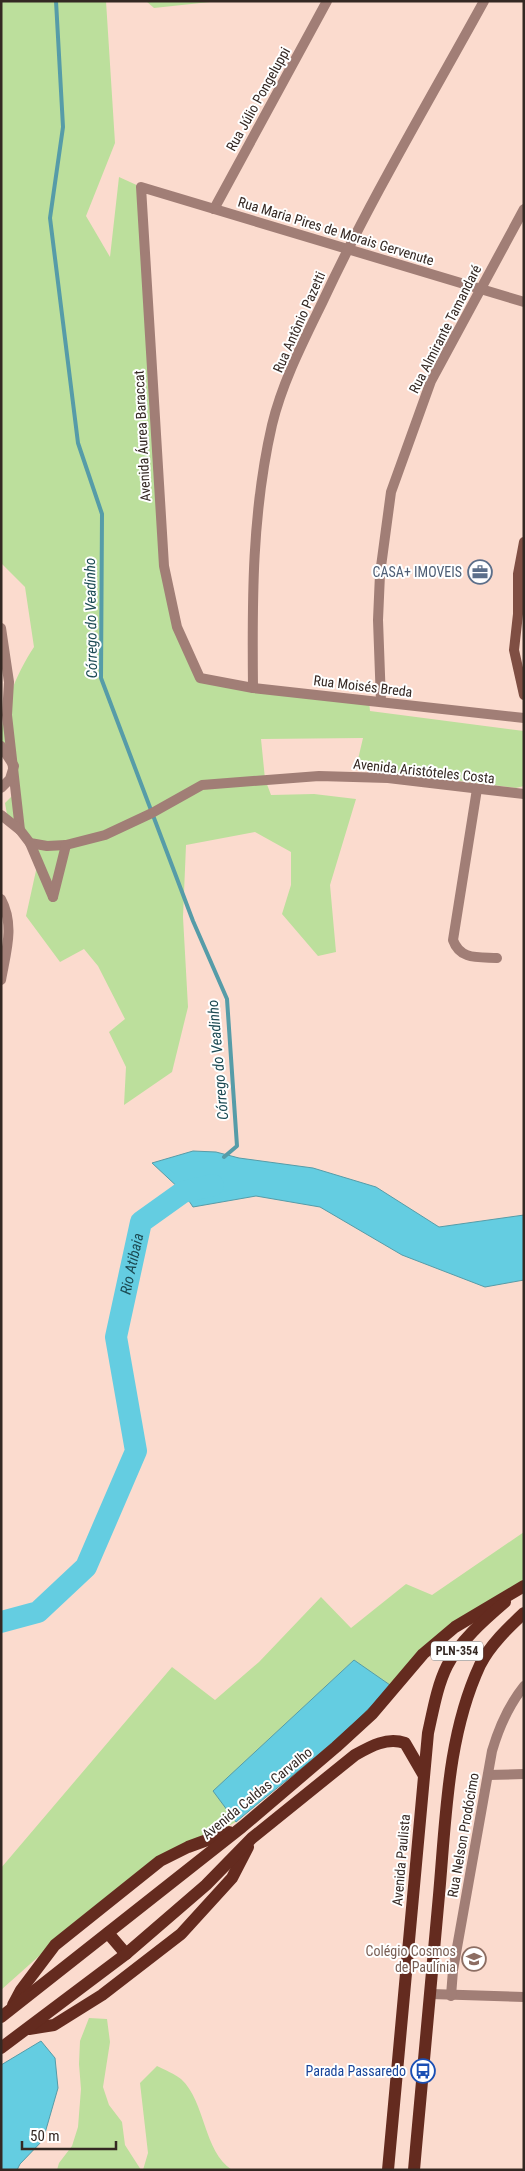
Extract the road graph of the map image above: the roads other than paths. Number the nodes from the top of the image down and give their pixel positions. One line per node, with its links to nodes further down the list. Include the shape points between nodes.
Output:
1 (327, 1): 4 (street, Rua Júlio Pongeluppi)
2 (484, 1): 6 (street, Rua Antônio Pazetti)
3 (141, 187): 4 (street, Rua Maria Pires de Morais Gervenute); 13 (street, Avenida Áurea Baraccat, via 164,566 177,627)
4 (214, 209): 6 (street, Rua Maria Pires de Morais Gervenute)
5 (524, 209): 7 (street, Rua Almirante Tamandaré)
6 (347, 249): 7 (street, Rua Maria Pires de Morais Gervenute); 15 (street, Rua Antônio Pazetti, via 293,364 272,423 259,490 254,551)
7 (480, 289): 8 (street, Rua Maria Pires de Morais Gervenute); 17 (street, Rua Almirante Tamandaré, via 431,381 391,492 380,574)
8 (524, 302)
9 (524, 542): 10 (street, via 518,574)
10 (518, 614): 12 (street); 16 (street, via 514,650)
11 (1, 628): 14 (street)
12 (524, 632)
13 (200, 678): 15 (street, Rua Moisés Breda)
14 (5, 681): 18 (street)
15 (253, 688): 17 (street, Rua Moisés Breda)
16 (524, 693)
17 (381, 702): 19 (street, Rua Moisés Breda)
18 (4, 718): 21 (street)
19 (524, 718)
20 (1, 746): 21 (street)
21 (14, 766): 22 (street, via 10,779); 26 (street)
22 (1, 788)
23 (477, 790): 24 (street, Avenida Aristóteles Costa); 28 (street, Avenida Aristóteles Costa, via 388,778 319,776 202,785 105,835); 31 (street, via 453,940 456,949 465,956)
24 (524, 794)
25 (1, 814): 26 (street)
26 (20, 830): 27 (street)
27 (30, 843): 28 (street, Avenida Aristóteles Costa); 28 (street, via 53,897)
28 (66, 845)
29 (1, 899): 30 (street, via 5,907)
30 (6, 933): 32 (street)
31 (496, 958)
32 (1, 980)
33 (524, 1586): 36 (main road, Avenida Paulista / PLN-354, via 488,1617 448,1665 428,1733); 39 (main road, Avenida Caldas Carvalho, via 455,1627 428,1650 355,1730)
34 (524, 1613): 43 (main road, via 484,1657 459,1726 450,1778)
35 (524, 1686): 38 (street, Rua Nelson Prodócimo, via 499,1725)
36 (423, 1774): 40 (main road, via 405,1743 394,1739 372,1746 338,1768); 49 (main road, Avenida Paulista / PLN-354)
37 (524, 1774): 38 (street)
38 (488, 1775): 44 (street, Rua Nelson Prodócimo, via 452,1970)
39 (242, 1827): 41 (main road, Avenida Caldas Carvalho); 46 (main road, via 188,1847 153,1867 55,1945)
40 (252, 1838): 42 (main road, via 206,1885); 47 (main road, via 232,1878 181,1934 102,1995 54,2025)
41 (108, 1933): 42 (main road); 46 (main road, Avenida Caldas Carvalho)
42 (126, 1954): 47 (main road)
43 (431, 1994): 44 (street); 50 (main road)
44 (451, 1996): 45 (street)
45 (524, 1997)
46 (5, 2014)
47 (24, 2030): 48 (main road)
48 (1, 2048)
49 (388, 2170)
50 (414, 2170)

